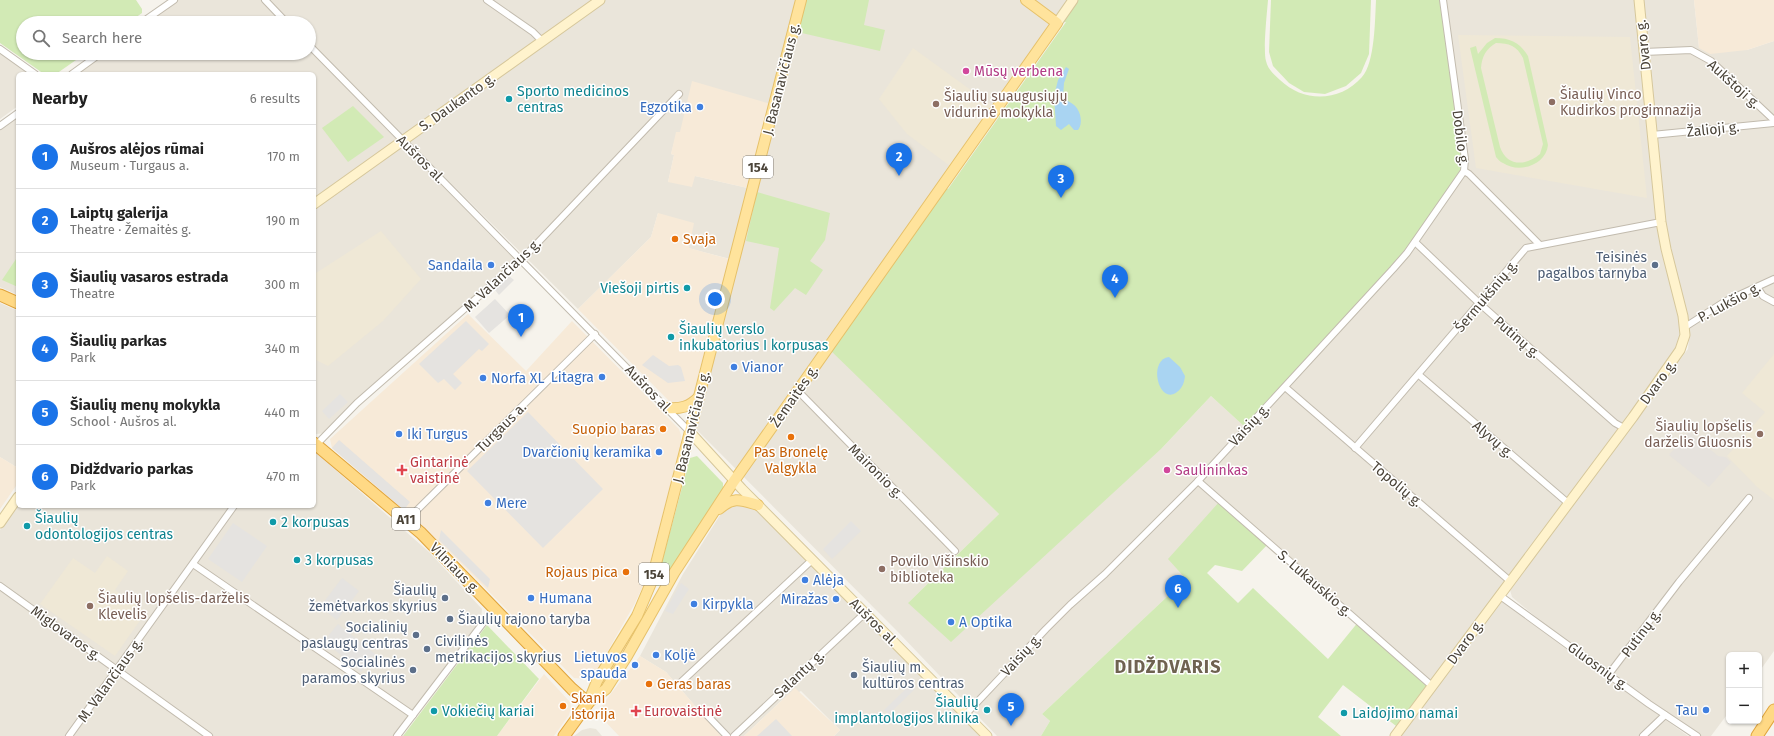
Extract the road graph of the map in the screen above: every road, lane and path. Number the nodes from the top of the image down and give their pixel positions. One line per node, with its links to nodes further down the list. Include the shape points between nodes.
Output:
1 (174, 0): 10 (street)
2 (265, 0): 11 (street)
3 (487, 0): 13 (street)
4 (600, 0): 13 (main road, S. Daukanto g.)
5 (801, 0): 43 (main road, J. Basanavičiaus g. / 154)
6 (1026, 0): 12 (main road)
7 (1074, 0): 12 (main road, Žemaitės g.)
8 (1443, 0): 26 (street, Dobilo g., via 1465,159)
9 (1639, 0): 16 (main road, Dvaro g.)
10 (151, 16)
11 (280, 16)
12 (1057, 23): 42 (main road, Žemaitės g.)
13 (542, 41): 25 (main road, S. Daukanto g.)
14 (0, 49): 18 (street)
15 (316, 52): 25 (street, Aušros al.)
16 (1644, 52): 22 (street, Aukštoji g., via 1691,50 1702,55); 24 (main road, Dvaro g.)
17 (91, 60): 19 (street)
18 (32, 72)
19 (75, 72)
20 (679, 94): 31 (street, M. Valančiaus g.)
21 (16, 114): 23 (street)
22 (1774, 122): 24 (street, Žalioji g.)
23 (0, 126)
24 (1652, 135): 28 (main road, Dvaro g.)
25 (403, 141): 27 (main road, S. Daukanto g.); 31 (street, Aušros al.)
26 (1464, 171): 29 (street, Vaisių g.); 30 (street, Dobilo g.)
27 (316, 203)
28 (1661, 222): 30 (street, Šermukšnių g.); 38 (main road, Dvaro g.)
29 (1415, 242): 37 (street, Putinų g.); 41 (street, Vaisių g., via 1393,270)
30 (1540, 245): 37 (street, Šermukšnių g., via 1526,248)
31 (521, 259): 39 (street, Aušros al.); 47 (street, M. Valančiaus g., via 357,403)
32 (1774, 279): 33 (street, P. Lukšio g.)
33 (1757, 287): 36 (street, via 1764,296); 38 (street, P. Lukšio g., via 1710,310)
34 (0, 295): 35 (highway)
35 (16, 302)
36 (1774, 302)
37 (1479, 303): 40 (street, Šermukšnių g.); 45 (street, Putinų g.)
38 (1685, 326): 45 (main road, Dvaro g., via 1684,342 1680,350)
39 (595, 334): 44 (street, Aušros al.); 58 (street, Turgaus a.)
40 (1418, 375): 49 (street, Šermukšnių g.); 54 (street, Alyvų g.)
41 (1285, 387): 49 (street, Topolių g.); 50 (street, Vaisių g.)
42 (798, 391): 51 (main road, Žemaitės g.); 60 (street, Maironio g.)
43 (699, 397): 44 (main road, via 683,408); 46 (main road, J. Basanavičiaus g. / 154)
44 (668, 408): 46 (street, Aušros al.)
45 (1624, 428): 54 (main road, Dvaro g.)
46 (690, 432): 51 (main road, Aušros al.); 72 (main road, J. Basanavičiaus g. / 154, via 651,583 637,616 597,681)
47 (316, 443)
48 (316, 445): 58 (highway, Vilniaus g. / A11)
49 (1355, 448): 63 (street, Topolių g.)
50 (1198, 480): 71 (street, S. Lukauskio g.); 75 (street, Vaisių g., via 1105,574 1046,629)
51 (734, 481): 55 (main road, Aušros al.); 57 (main road, Žemaitės g.)
52 (1749, 498): 69 (street, Putinų g., via 1679,582)
53 (16, 500): 59 (main road)
54 (1568, 503): 63 (main road, Dvaro g.)
55 (758, 505): 57 (main road, via 737,499 726,503); 61 (main road, Aušros al.)
56 (233, 508): 62 (street, M. Valančiaus g.)
57 (713, 514): 72 (main road, Žemaitės g., via 674,573 606,689)
58 (407, 520): 66 (highway, Vilniaus g. / A11)
59 (0, 523)
60 (955, 551)
61 (812, 560): 67 (main road, Aušros al.); 70 (street)
62 (193, 564): 68 (street, M. Valančiaus g.); 76 (street)
63 (1510, 581): 65 (main road, Dvaro g.)
64 (0, 586): 68 (street, Miglovaros g.)
65 (1499, 595): 69 (street, Gluosnių g.); 71 (main road, Dvaro g.)
66 (496, 610): 72 (highway, Vilniaus g. / A11, via 572,690); 76 (street, via 483,623)
67 (865, 613): 75 (main road, Aušros al.); 83 (street, Salantų g.)
68 (117, 670): 78 (street, M. Valančiaus g.); 79 (street, Miglovaros g.)
69 (1609, 674): 77 (street, Gluosnių g.)
70 (679, 684)
71 (1432, 686): 85 (main road, Dvaro g.)
72 (588, 703): 81 (highway, Žemaitės g.)
73 (1774, 710): 88 (highway)
74 (704, 711): 82 (street)
75 (966, 714): 84 (main road, Aušros al.)
76 (413, 715): 80 (street)
77 (1668, 717): 86 (street); 87 (street, Gluosnių g.)
78 (69, 736)
79 (209, 736)
80 (397, 736)
81 (564, 736)
82 (727, 736)
83 (734, 736)
84 (987, 736)
85 (1395, 736)
86 (1643, 736)
87 (1697, 736)
88 (1757, 736)

